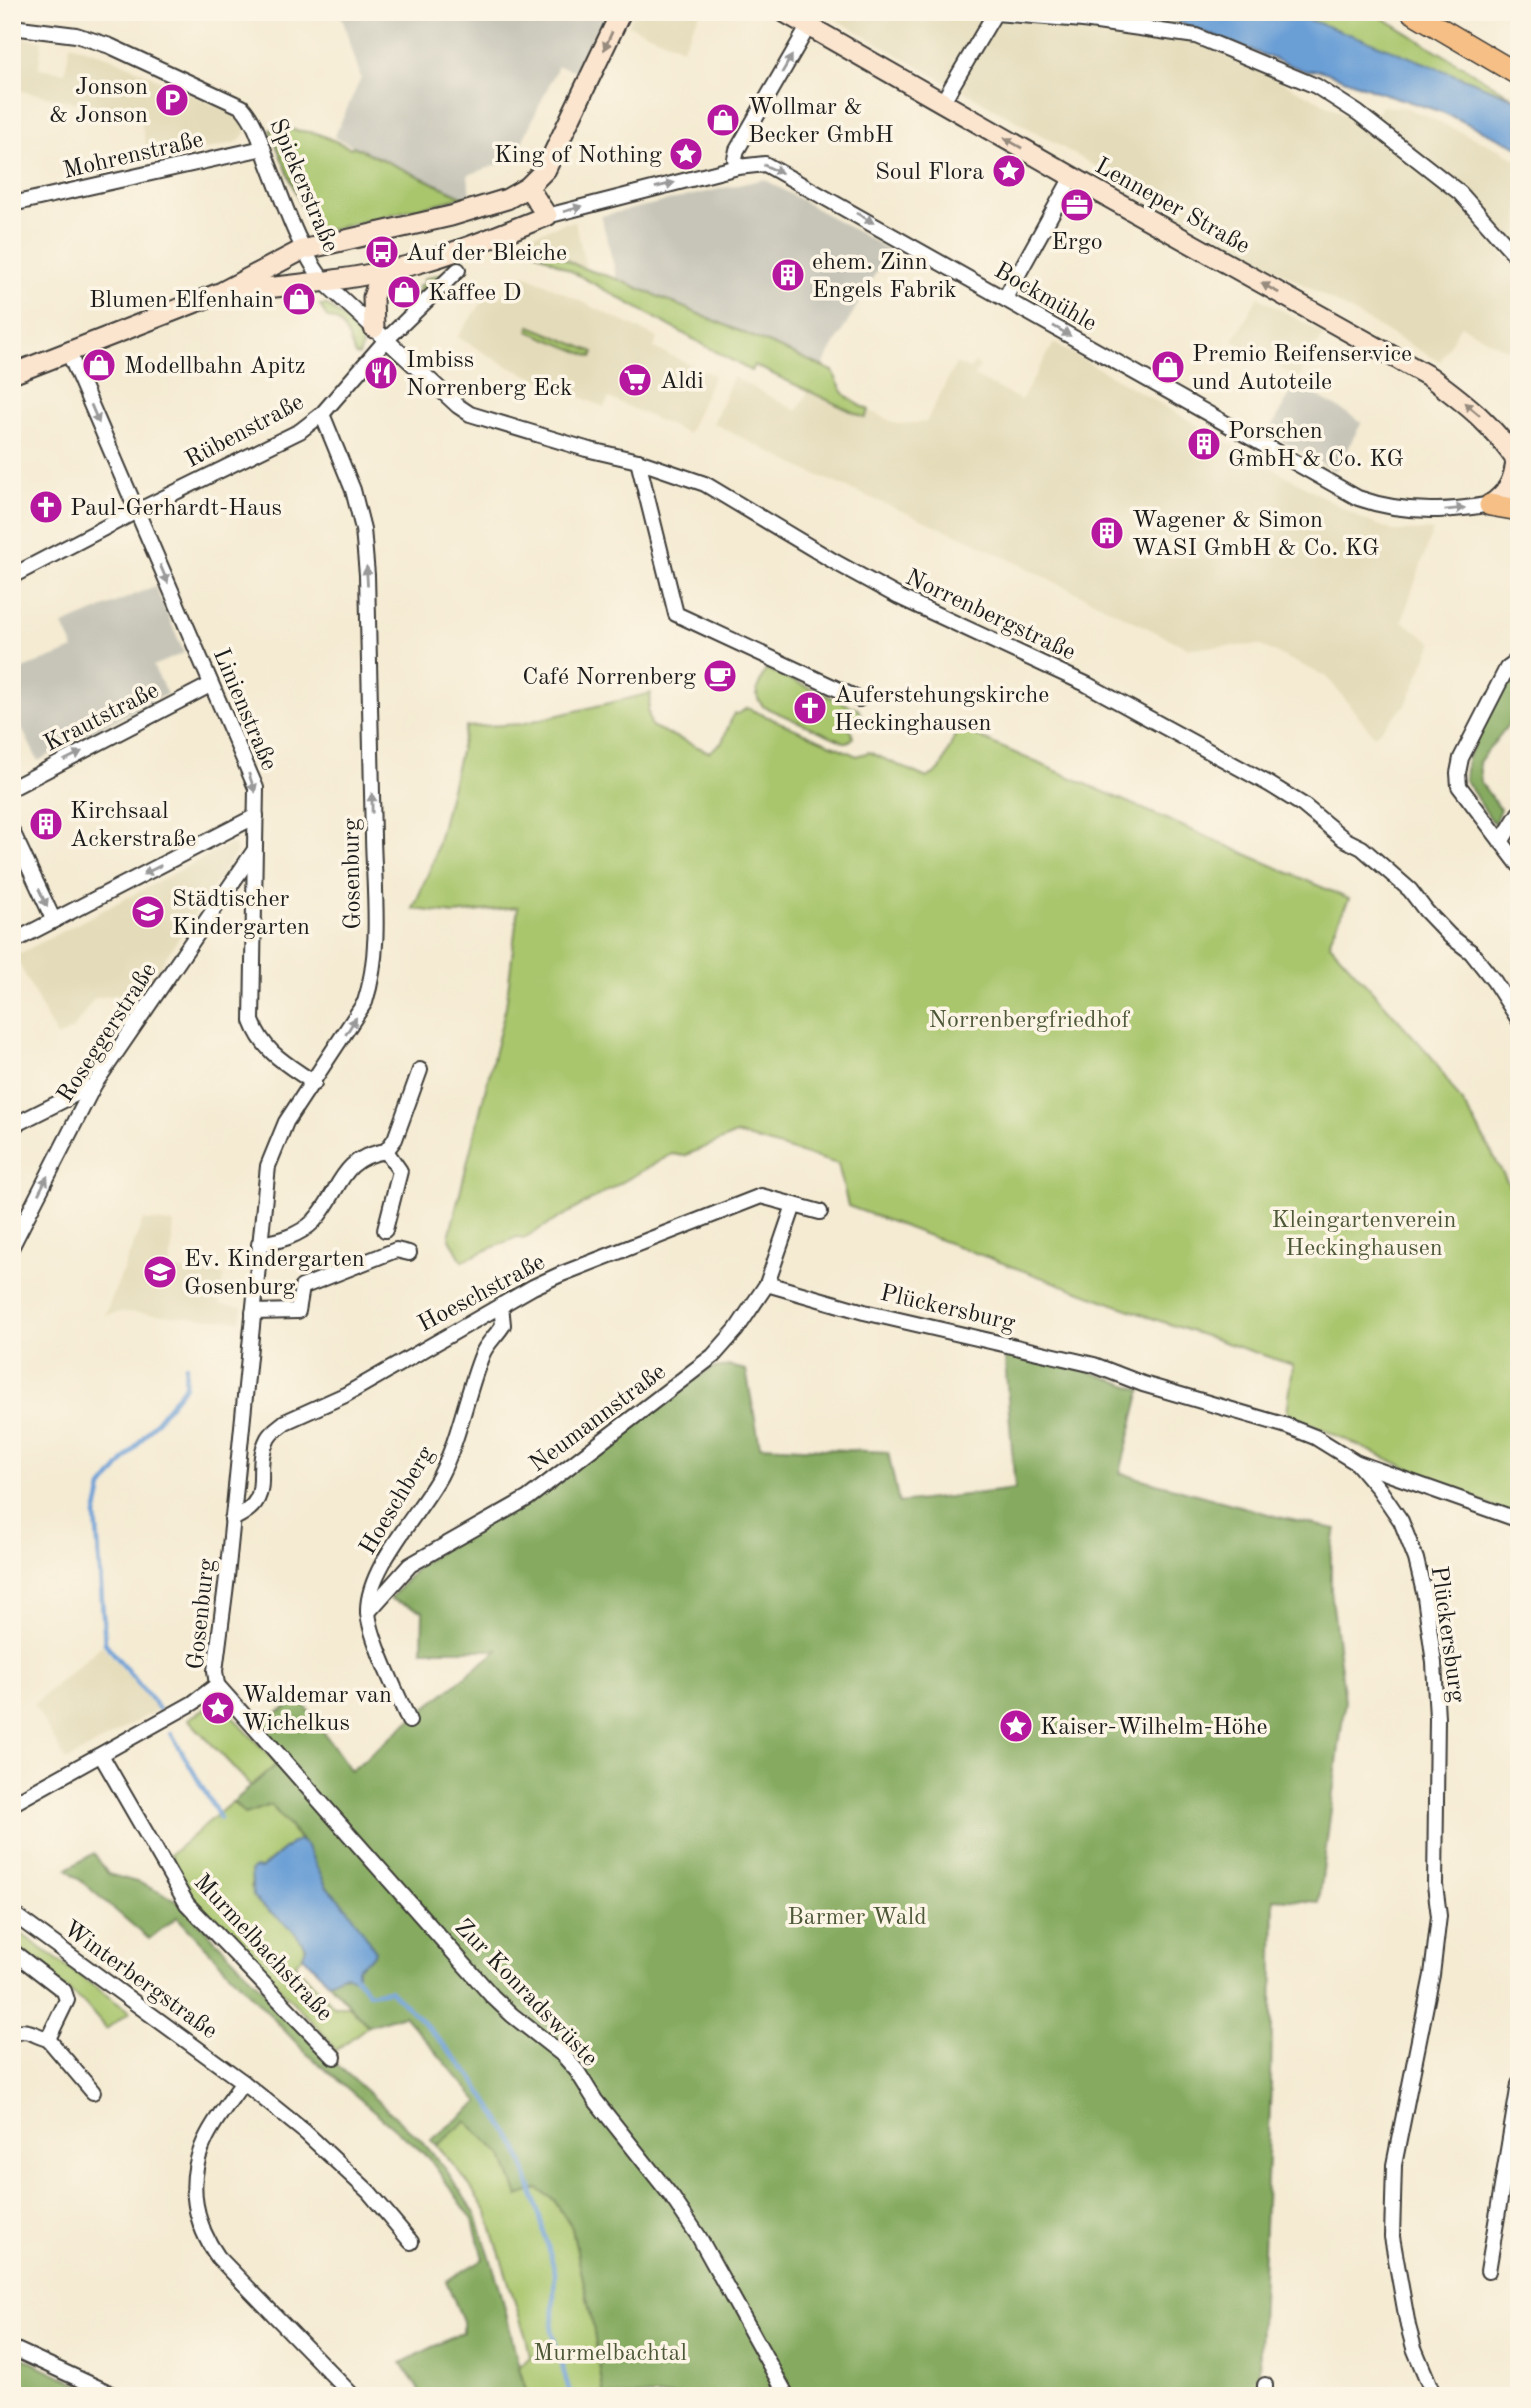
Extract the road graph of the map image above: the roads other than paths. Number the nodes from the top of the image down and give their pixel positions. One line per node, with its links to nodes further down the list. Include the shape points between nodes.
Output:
1 (621, 12): 11 (main road, one-way to 11, via 547,169)
2 (784, 12): 5 (main road, Lenneper Straße)
3 (1412, 12): 6 (main road)
4 (12, 27): 8 (street, Spiekerstraße, via 76,35 110,46 242,107 254,120)
5 (808, 27): 7 (main road, Lenneper Straße); 9 (street, one-way to 5, via 737,150)
6 (1519, 75)
7 (942, 103): 10 (main road, Lenneper Straße, one-way to 7); 15 (street, via 995,13 1196,36 1316,86 1358,113 1460,193)
8 (263, 148): 12 (street, Mohrenstraße); 14 (street, Spiekerstraße)
9 (737, 167): 13 (street, Bockmühle, one-way to 9); 20 (street, Bockmühle, one-way to 20, via 765,164)
10 (1072, 177): 20 (street); 26 (main road, Lenneper Straße, one-way to 10, via 1480,415 1430,377)
11 (528, 187): 13 (main road); 14 (main road, via 507,199 451,216)
12 (12, 204)
13 (547, 216): 16 (main road, via 418,263)
14 (302, 250): 18 (street, Spiekerstraße); 19 (main road)
15 (1519, 259)
16 (382, 271): 18 (main road); 21 (main road, via 373,297)
17 (458, 271): 21 (street, Rübenstraße)
18 (324, 282): 19 (main road); 21 (street, Spiekerstraße)
19 (222, 292): 22 (main road)
20 (1005, 298): 28 (street, Bockmühle, one-way to 28, via 1358,498 1420,511)
21 (380, 334): 24 (street, Rübenstraße); 25 (street, Norrenbergstraße, via 470,414)
22 (68, 351): 23 (main road); 30 (street, Linienstraße, one-way to 30)
23 (12, 374)
24 (322, 414): 30 (street, Rübenstraße, via 300,431); 46 (street, Gosenburg, one-way to 24, via 365,1002 374,962 375,909 363,528)
25 (638, 461): 34 (street, via 676,614); 44 (street, Norrenbergstraße, via 705,484 888,591 1086,684 1303,804 1410,890 1479,962)
26 (1518, 462): 28 (main road, via 1511,485)
27 (1519, 498): 28 (street, Bockmühle)
28 (1490, 505): 29 (main road)
29 (1519, 510)
30 (137, 511): 31 (street, Rübenstraße); 33 (street, Linienstraße, one-way to 33)
31 (12, 576)
32 (1519, 659): 39 (street, via 1507,668 1461,758 1458,773 1459,786)
33 (210, 685): 35 (street, Krautstraße, one-way to 33); 37 (street, Linienstraße, one-way to 37, via 256,788)
34 (859, 699)
35 (12, 788)
36 (1519, 813): 39 (street)
37 (256, 816): 40 (street, Linienstraße); 42 (street, one-way to 42)
38 (12, 831): 42 (street, one-way to 42)
39 (1502, 842): 41 (street)
40 (254, 851): 46 (street, Linienstraße, via 253,1021 262,1043); 47 (street, Roseggerstraße)
41 (1519, 865)
42 (54, 920): 43 (street)
43 (12, 942)
44 (1519, 1020)
45 (420, 1070): 49 (street, via 395,1139)
46 (314, 1083): 53 (street, Gosenburg, via 286,1122 268,1166)
47 (94, 1086): 48 (street); 54 (street, Roseggerstraße, one-way to 47)
48 (12, 1126)
49 (386, 1151): 52 (street, via 400,1171); 53 (street, via 345,1171 313,1222 281,1240)
50 (794, 1205): 51 (street, Hoeschstraße); 56 (street, Neumannstraße); 57 (street, Hoeschstraße, via 761,1196 750,1199 559,1275)
51 (820, 1212)
52 (385, 1230)
53 (259, 1244): 58 (street, Gosenburg)
54 (12, 1246)
55 (410, 1252): 58 (street, via 396,1250 302,1287 298,1311)
56 (767, 1284): 59 (street, Plückersburg, via 864,1312 1094,1364 1143,1384 1287,1426); 62 (street, Neumannstraße, via 713,1356 528,1498 410,1565)
57 (501, 1305): 60 (street, Hoeschstraße, via 345,1395 285,1422 267,1440 258,1500 251,1510); 62 (street, Hoeschberg, via 503,1325 482,1352 457,1440 439,1478 375,1580)
58 (253, 1312): 60 (street, Gosenburg)
59 (1357, 1463): 61 (street); 81 (street, Plückersburg, via 1401,1521 1416,1559 1434,1663 1439,1927 1394,2165 1392,2237 1408,2326)
60 (232, 1519): 63 (street, Gosenburg)
61 (1519, 1520)
62 (368, 1612): 64 (street)
63 (216, 1685): 65 (street, Gosenburg); 80 (street, Zur Konradswüste, via 492,1996 578,2071 595,2100 687,2218)
64 (409, 1721)
65 (101, 1755): 66 (street, Gosenburg); 71 (street, Murmelbachstraße, via 187,1904)
66 (12, 1804)
67 (12, 1913): 72 (street, Winterbergstraße)
68 (12, 1951): 70 (street, via 64,1991 66,2005)
69 (12, 2035): 70 (street, via 28,2030)
70 (48, 2039): 74 (street)
71 (334, 2057)
72 (243, 2082): 75 (street, Winterbergstraße, via 369,2192); 79 (street, via 202,2148 194,2177 199,2221 218,2257)
73 (1519, 2084): 76 (street)
74 (93, 2092)
75 (411, 2242)
76 (1488, 2271)
77 (12, 2348): 78 (street)
78 (116, 2396)
79 (353, 2396)
80 (787, 2396)
81 (1434, 2396)

